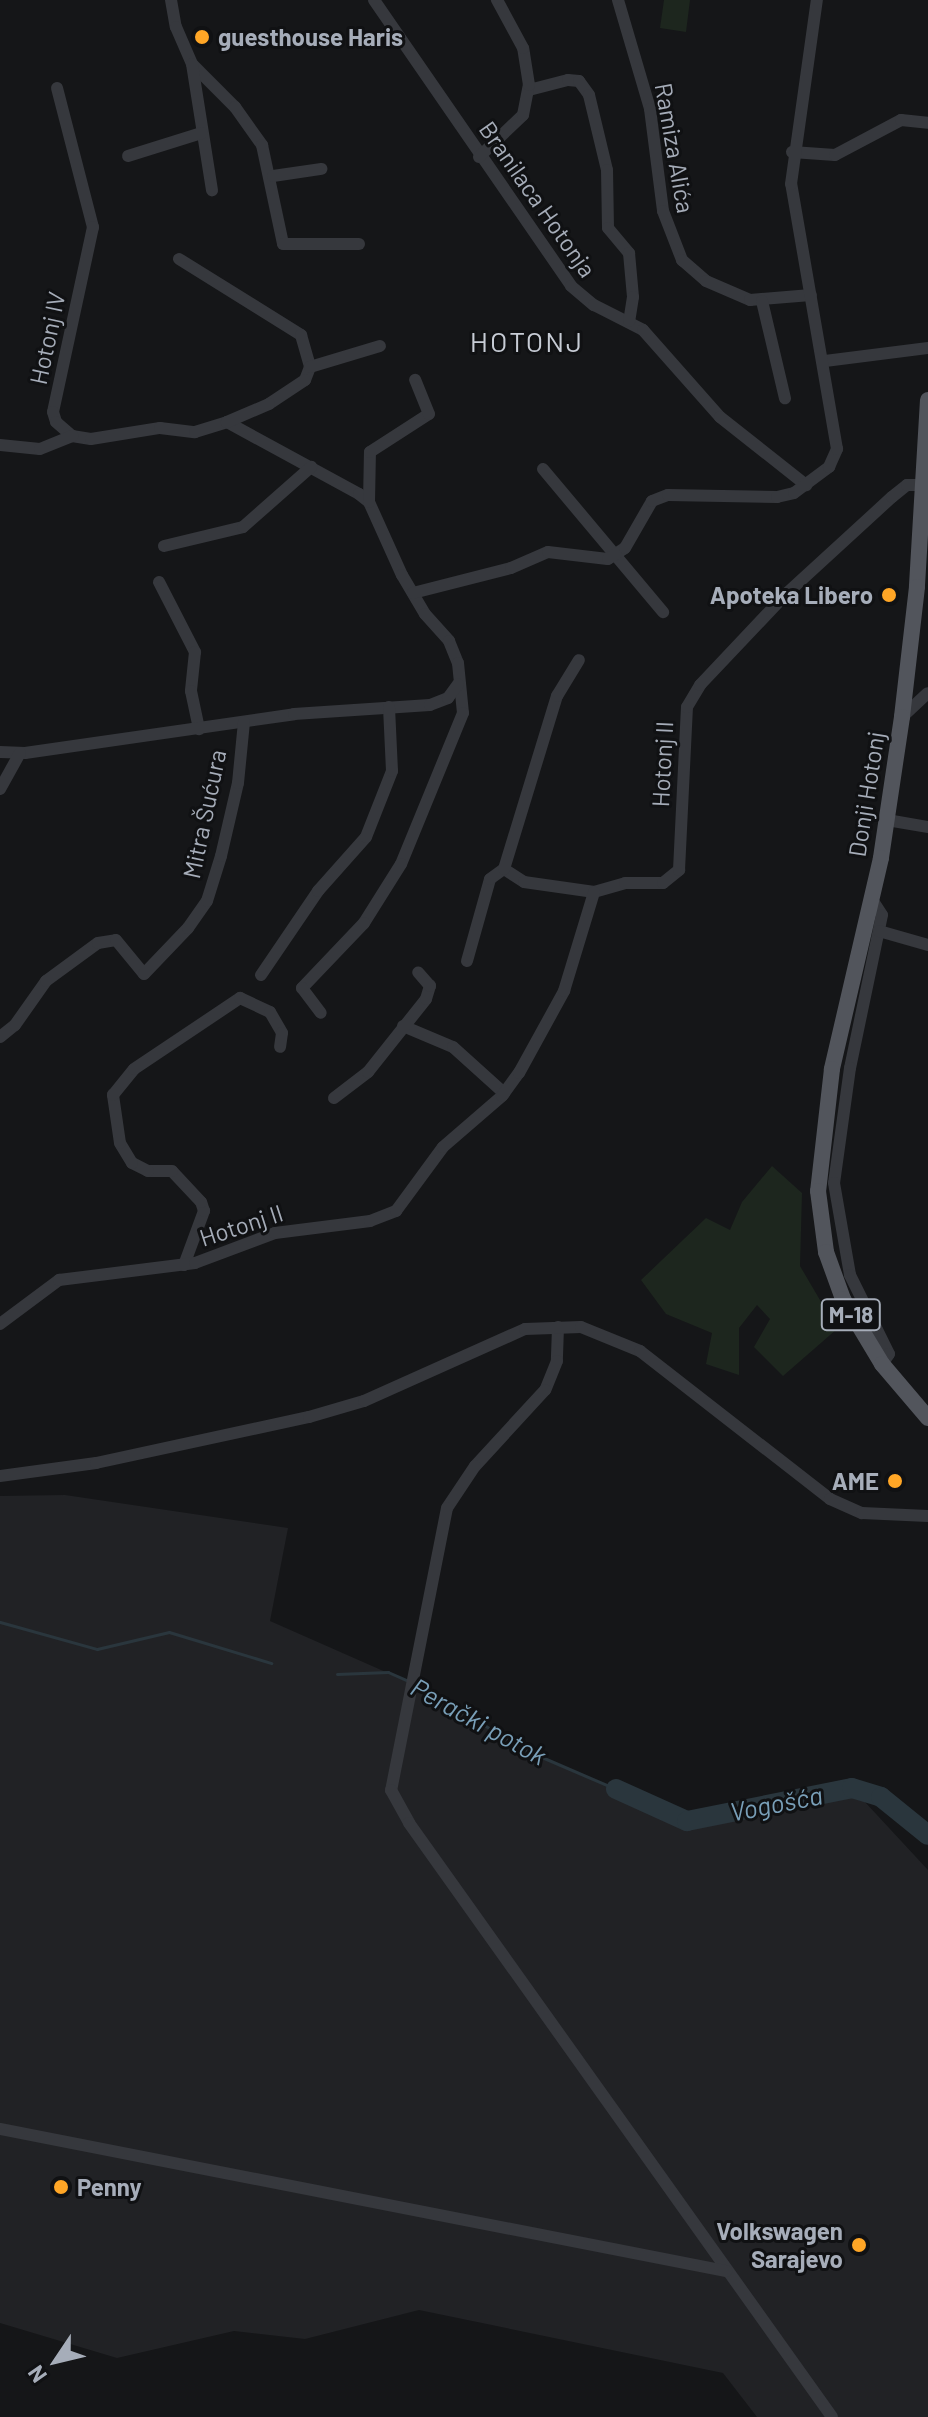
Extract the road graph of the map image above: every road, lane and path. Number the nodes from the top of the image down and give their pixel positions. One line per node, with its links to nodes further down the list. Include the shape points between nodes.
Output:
1 (171, 0): 6 (street)
2 (374, 0): 13 (street, Branilaca Hotonja)
3 (497, 0): 8 (street, via 523,48)
4 (618, 0): 20 (street, Ramiza Alića, via 650,109 663,211 673,244 706,281)
5 (817, 0): 11 (street)
6 (192, 64): 10 (street); 15 (street, via 249,125)
7 (57, 88): 30 (street, Hotonj IV, via 93,227 53,412 61,429)
8 (529, 90): 13 (street, via 523,115); 21 (street, via 568,80 579,81 589,95 607,170 608,228 629,253)
9 (928, 123): 11 (street, via 901,120 835,155)
10 (202, 133): 12 (street); 16 (street)
11 (792, 152): 19 (street, via 793,208)
12 (128, 156)
13 (479, 157): 21 (street, Branilaca Hotonja, via 577,292)
14 (321, 169): 15 (street)
15 (273, 176): 17 (street, via 283,244)
16 (212, 190)
17 (359, 244)
18 (179, 259): 25 (street, via 296,328)
19 (811, 295): 20 (street, Ramiza Alića); 24 (street)
20 (762, 301): 27 (street)
21 (629, 321): 34 (street, Branilaca Hotonja, via 663,347 736,433)
22 (380, 346): 25 (street)
23 (928, 348): 24 (street)
24 (825, 361): 34 (street, via 837,449 829,467)
25 (310, 367): 29 (street, via 305,380 287,393)
26 (415, 380): 36 (street, via 429,414 370,452)
27 (785, 398)
28 (928, 400): 35 (main road, Donji Hotonj / M-18)
29 (227, 422): 30 (street, via 195,432 160,428 106,438); 32 (street)
30 (72, 436): 31 (street, via 40,449)
31 (0, 445)
32 (311, 467): 36 (street); 37 (street, via 243,527)
33 (543, 469): 38 (street)
34 (806, 485): 38 (street, via 777,497 668,495 642,512)
35 (923, 485): 46 (main road, Donji Hotonj / M-18); 55 (street, Hotonj II, via 907,485 892,497 785,595 700,685 687,707 679,870 663,883 625,883)
36 (369, 502): 40 (street)
37 (164, 546)
38 (616, 557): 40 (street, via 548,552 511,568); 41 (street)
39 (159, 582): 48 (street, via 195,652 191,691)
40 (413, 593): 43 (street, via 449,641 458,663)
41 (663, 612)
42 (579, 660): 54 (street, via 557,696)
43 (458, 684): 45 (street, Mitra Šućura, via 439,703); 62 (street, via 463,713 457,731 389,889 302,988)
44 (928, 693): 46 (street)
45 (389, 707): 47 (street, Mitra Šućura); 61 (street, via 392,771 366,837 318,891)
46 (902, 717): 52 (main road, Donji Hotonj / M-18)
47 (244, 722): 48 (street, Mitra Šućura); 64 (street, Mitra Šućura, via 238,783 221,856 207,901 188,928 144,974 116,940 98,943 46,981)
48 (199, 729): 50 (street, Mitra Šućura)
49 (0, 752): 50 (street, Mitra Šućura)
50 (20, 753): 51 (street)
51 (0, 789)
52 (887, 820): 53 (street); 56 (main road, Donji Hotonj / M-18)
53 (928, 827)
54 (504, 869): 55 (street, Hotonj II, via 524,882); 59 (street, via 490,879)
55 (594, 892): 66 (street, Hotonj II, via 564,991)
56 (871, 898): 57 (street, via 882,915); 71 (main road, Donji Hotonj / M-18, via 832,1069 818,1191 834,1278)
57 (879, 931): 58 (street); 71 (street, via 850,1068 834,1183 850,1275 889,1354)
58 (928, 945)
59 (467, 961)
60 (418, 972): 63 (street, via 430,986)
61 (261, 975)
62 (321, 1013)
63 (403, 1026): 66 (street, via 453,1047); 67 (street, via 368,1072)
64 (0, 1037)
65 (280, 1047): 68 (street, via 282,1033 270,1012 240,998 134,1069 113,1095 125,1154 140,1169 179,1175 201,1202 204,1211)
66 (504, 1093): 68 (street, Hotonj II, via 443,1147 404,1203 386,1217 275,1233)
67 (334, 1098)
68 (184, 1265): 69 (street, Hotonj II, via 59,1280)
69 (0, 1324)
70 (558, 1327): 73 (street, via 525,1329 491,1340 364,1401 309,1417 96,1463); 74 (street, via 581,1327 640,1351 830,1499 862,1513); 76 (street, via 557,1361 545,1390 475,1466 447,1508 391,1773 399,1808)
71 (882, 1364): 72 (main road, M-18)
72 (928, 1418)
73 (0, 1476)
74 (928, 1516)
75 (0, 2129): 76 (street)
76 (726, 2271): 77 (street)
77 (832, 2417)

